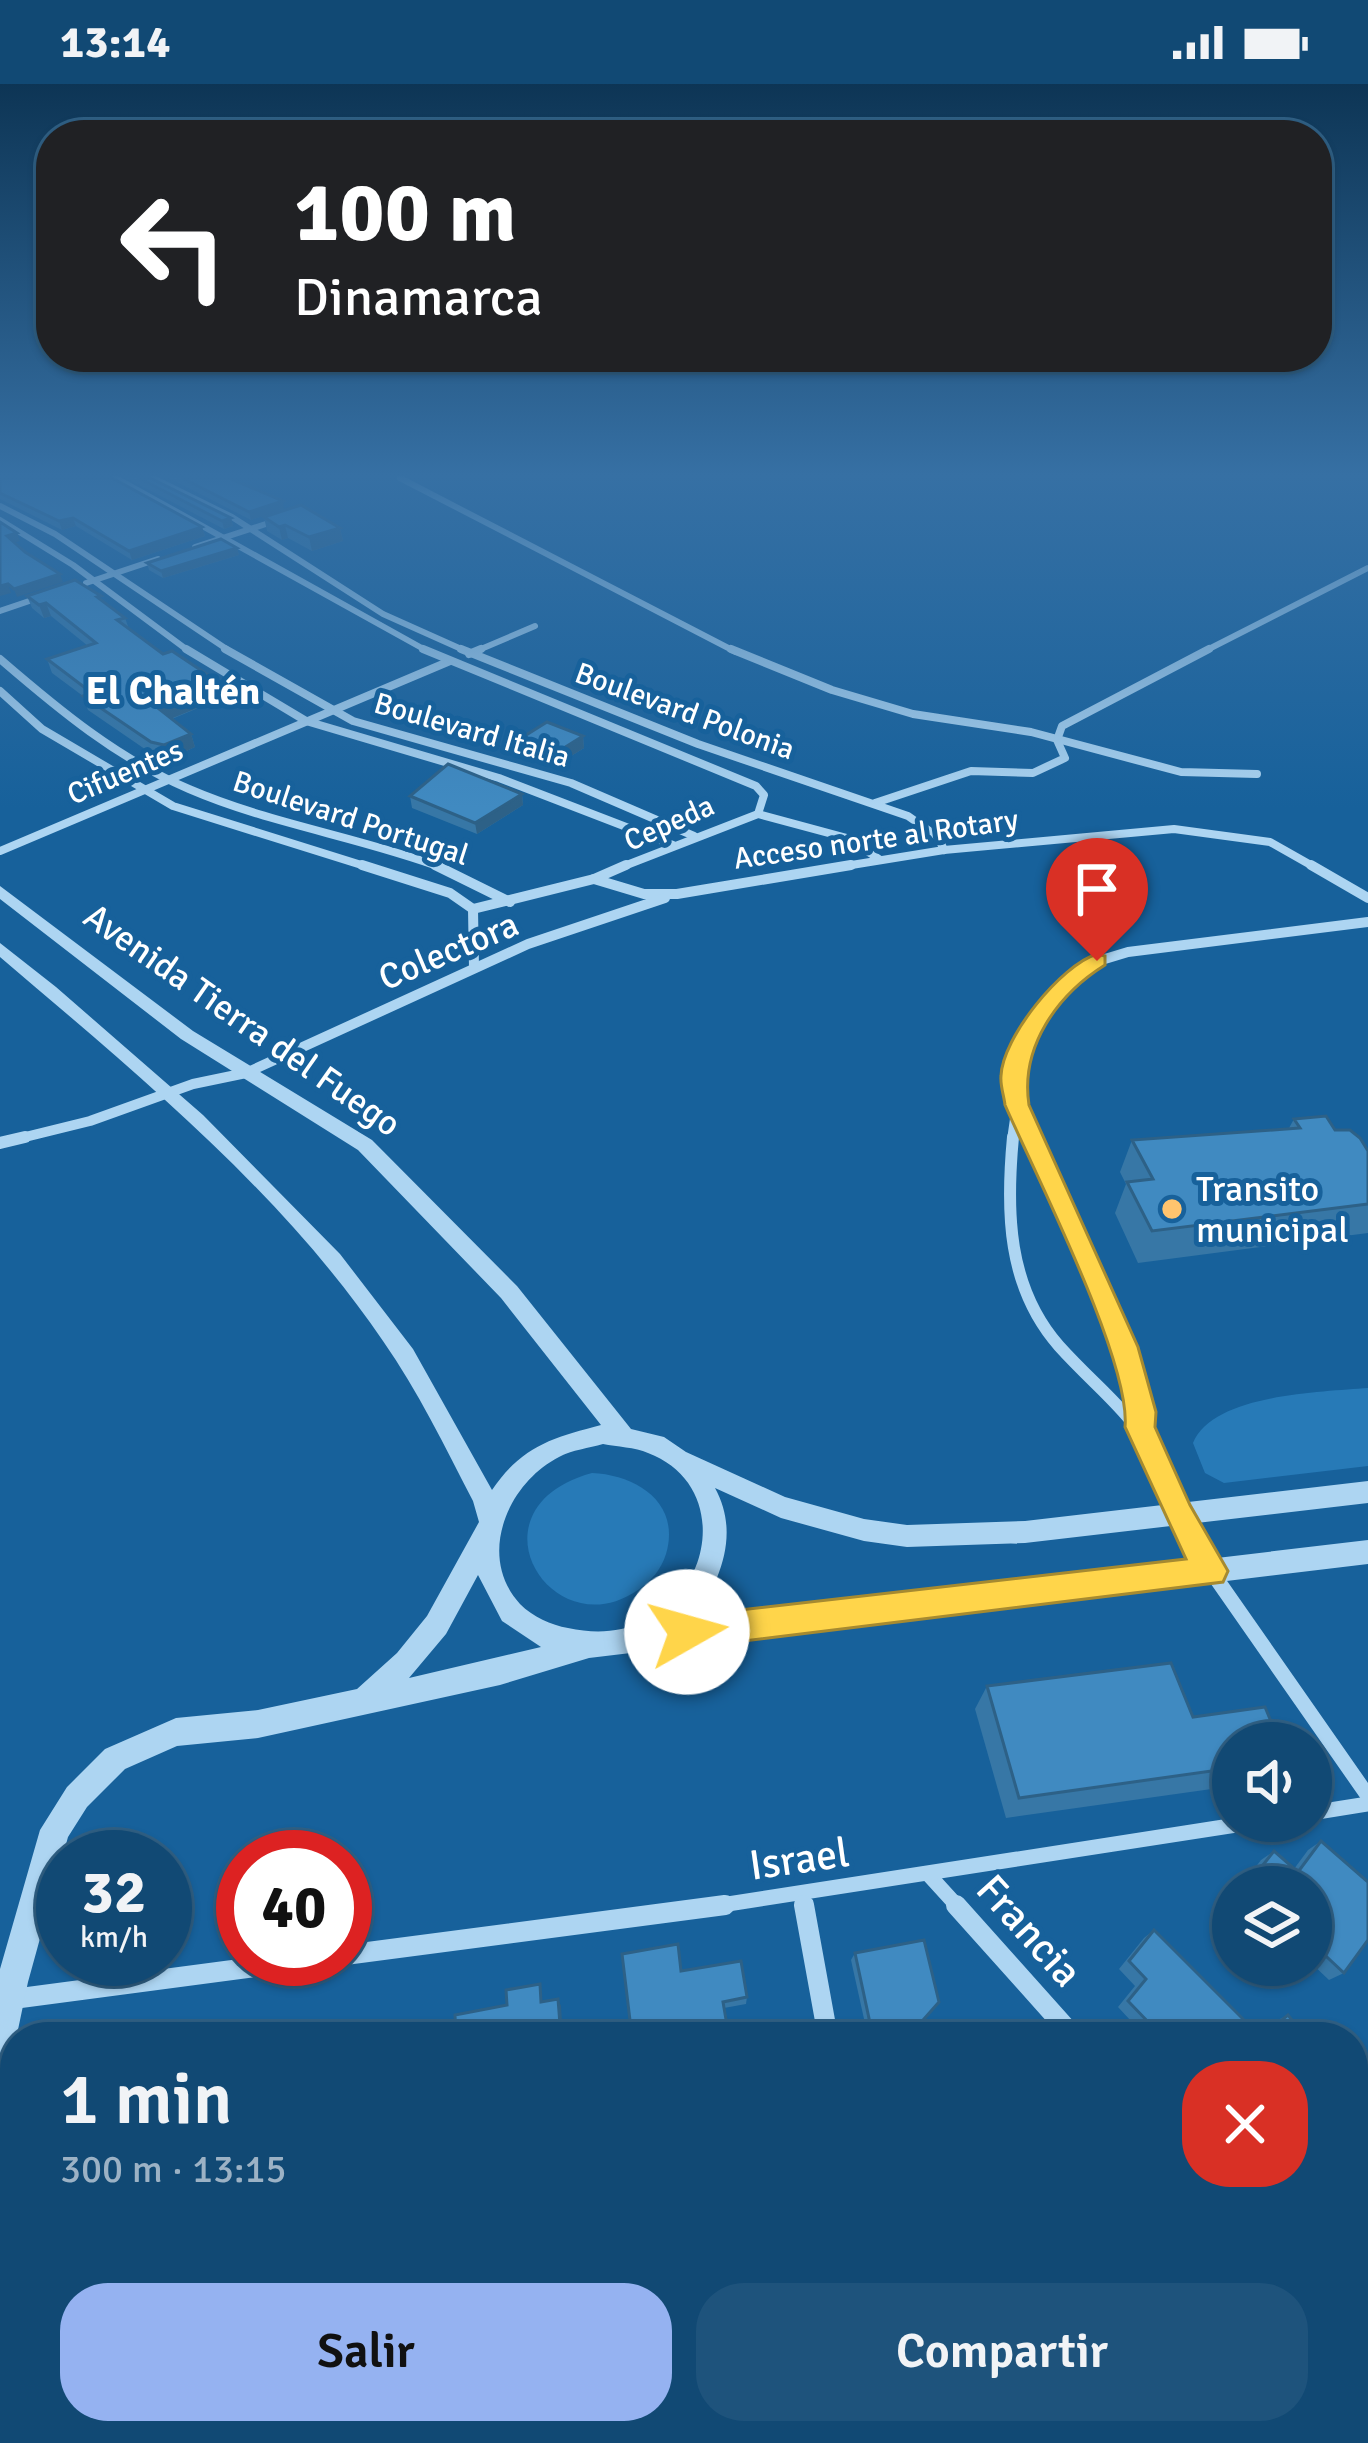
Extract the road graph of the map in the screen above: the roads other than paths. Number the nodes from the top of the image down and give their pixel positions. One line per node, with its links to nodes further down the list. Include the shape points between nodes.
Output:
1 (101, 588): 15 (street, Boulevard Italia)
2 (135, 588): 14 (street, Boulevard Italia)
3 (312, 588): 12 (street, Boulevard Polonia)
4 (343, 588): 10 (street, Boulevard Polonia)
5 (617, 588): 16 (street, via 790,676 914,714)
6 (1329, 588): 16 (street, via 1077,716)
7 (46, 596): 8 (street)
8 (0, 610)
9 (535, 626): 10 (street, Cifuentes)
10 (471, 653): 12 (street, Cifuentes); 20 (street, Boulevard Polonia, via 647,725)
11 (0, 658): 18 (street, Boulevard Portugal, via 84,731)
12 (449, 662): 14 (street, Cifuentes); 21 (street, Boulevard Polonia, via 756,786 764,795)
13 (0, 692): 19 (street, Boulevard Portugal, via 42,729)
14 (333, 710): 15 (street, Cifuentes); 22 (street, Boulevard Italia, via 572,783)
15 (306, 721): 18 (street, Cifuentes); 23 (street, Boulevard Italia, via 500,778)
16 (1057, 740): 17 (street, via 1181,772); 20 (street, via 1065,758 1043,772 971,771)
17 (1257, 774)
18 (166, 780): 19 (street, Cifuentes); 31 (street, Boulevard Portugal, via 433,866)
19 (142, 791): 25 (street, Cifuentes); 32 (street, Boulevard Portugal, via 450,893)
20 (874, 803): 24 (street, Boulevard Polonia, via 925,826)
21 (758, 814): 22 (street, Cepeda); 26 (street, Cepeda, via 847,838)
22 (694, 836): 23 (street, Cepeda)
23 (673, 844): 27 (street, Cepeda)
24 (944, 850): 26 (street, Acceso norte al Rotary); 30 (street, Acceso norte al Rotary, via 1148,830 1211,832 1292,851)
25 (0, 851)
26 (879, 859): 29 (street, Acceso norte al Rotary)
27 (594, 879): 29 (street, Acceso norte al Rotary); 31 (street, Cepeda)
28 (0, 891): 36 (street, Avenida Tierra del Fuego)
29 (677, 894): 35 (street, Colectora)
30 (1368, 898)
31 (510, 902): 32 (street, Cepeda)
32 (473, 909): 35 (street)
33 (1368, 922): 38 (street, via 1128,952 1085,965 1019,1049 1012,1076)
34 (0, 948): 37 (street)
35 (474, 968): 36 (street, Colectora)
36 (246, 1073): 37 (street, Colectora); 41 (street, Avenida Tierra del Fuego, via 365,1145 509,1292)
37 (167, 1092): 39 (street, Colectora); 45 (street, via 375,1312 485,1500)
38 (1017, 1105): 40 (street, via 1124,1347); 40 (street, via 1009,1159 1014,1257 1044,1326)
39 (0, 1143)
40 (1140, 1427): 44 (street)
41 (622, 1434): 42 (street); 45 (street, via 582,1437 540,1453 505,1485)
42 (682, 1461): 44 (street, via 782,1507 907,1536); 48 (street, via 708,1492 718,1545 697,1598)
43 (1368, 1492): 44 (street)
44 (1178, 1514): 47 (street)
45 (488, 1524): 49 (street, via 485,1555 503,1601 543,1634); 50 (street, via 446,1614)
46 (1368, 1552): 47 (street)
47 (1211, 1571): 48 (street); 51 (street)
48 (644, 1638): 49 (street)
49 (588, 1646): 50 (street)
50 (362, 1702): 58 (street, via 176,1732 104,1768 55,1830)
51 (1368, 1800): 52 (street)
52 (1332, 1808)
53 (1212, 1829): 54 (street, Israel)
54 (928, 1874): 55 (street, Israel); 61 (street, Francia)
55 (802, 1895): 56 (street, Israel); 60 (street)
56 (372, 1951)
57 (216, 1972): 58 (street)
58 (8, 1999): 59 (street)
59 (4, 2022)
60 (825, 2022)
61 (1061, 2022)

